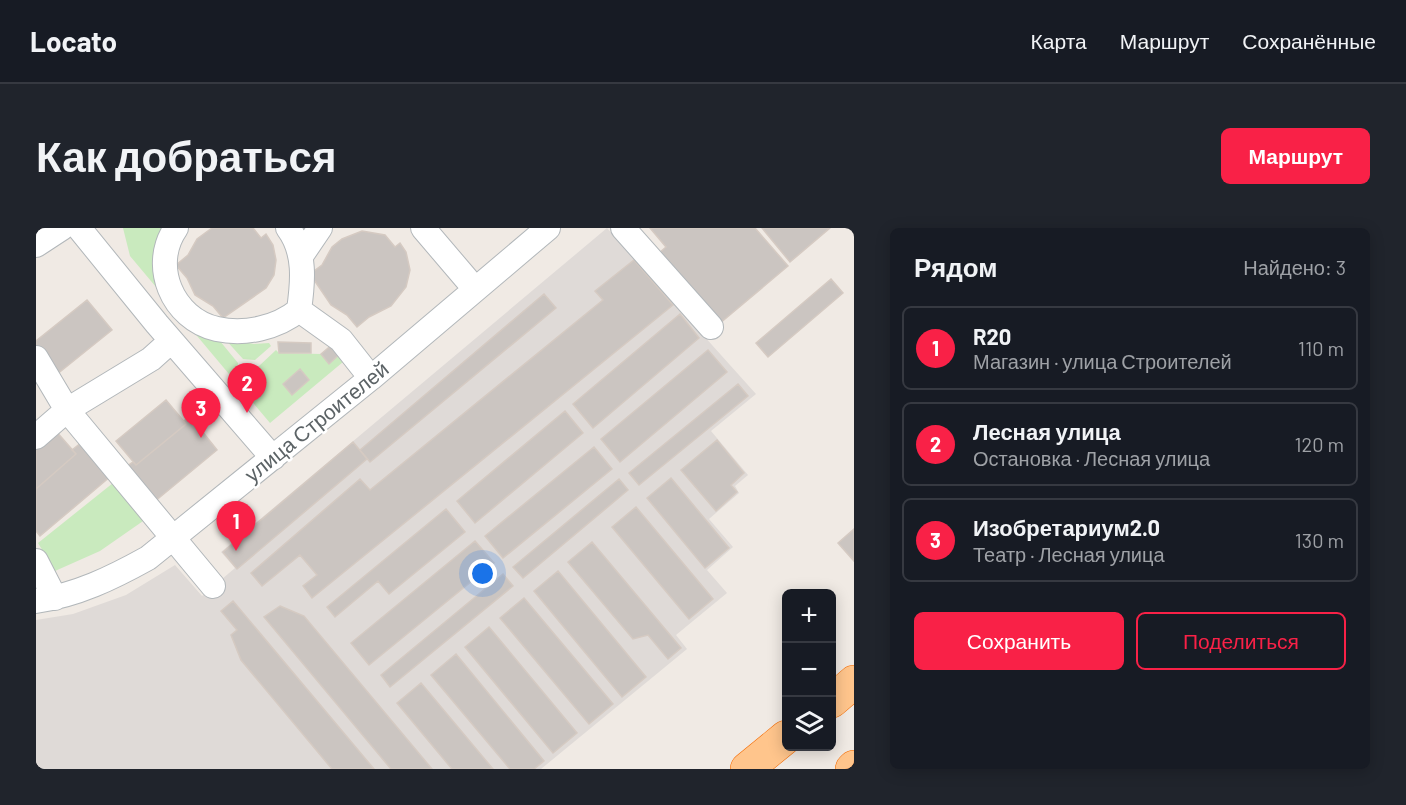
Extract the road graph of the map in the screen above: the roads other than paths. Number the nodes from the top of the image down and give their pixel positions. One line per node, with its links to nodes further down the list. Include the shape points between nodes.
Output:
1 (63, 228): 10 (street)
2 (176, 228): 14 (street, via 168,239 162,265 167,285 195,320 216,329 243,331 285,322)
3 (288, 228): 11 (street)
4 (320, 228): 11 (street)
5 (406, 228): 12 (street)
6 (423, 228): 12 (street)
7 (623, 228): 15 (street)
8 (87, 232): 16 (street)
9 (533, 233): 13 (street, улица Строителей)
10 (36, 245)
11 (301, 256): 14 (street)
12 (457, 268): 13 (street)
13 (475, 289): 18 (street, улица Строителей)
14 (299, 310): 18 (street, via 340,340)
15 (711, 327)
16 (171, 341): 19 (street, via 151,358); 21 (street)
17 (36, 358): 19 (street)
18 (371, 378): 21 (street, улица Строителей)
19 (67, 410): 20 (street); 22 (street)
20 (36, 437)
21 (273, 458): 22 (street, улица Строителей)
22 (173, 538): 24 (street); 25 (street, улица Строителей, via 111,579)
23 (36, 561): 25 (street)
24 (213, 586)
25 (46, 599)
26 (854, 682): 27 (highway)
27 (835, 697)
28 (782, 740): 29 (highway)
29 (747, 769)

